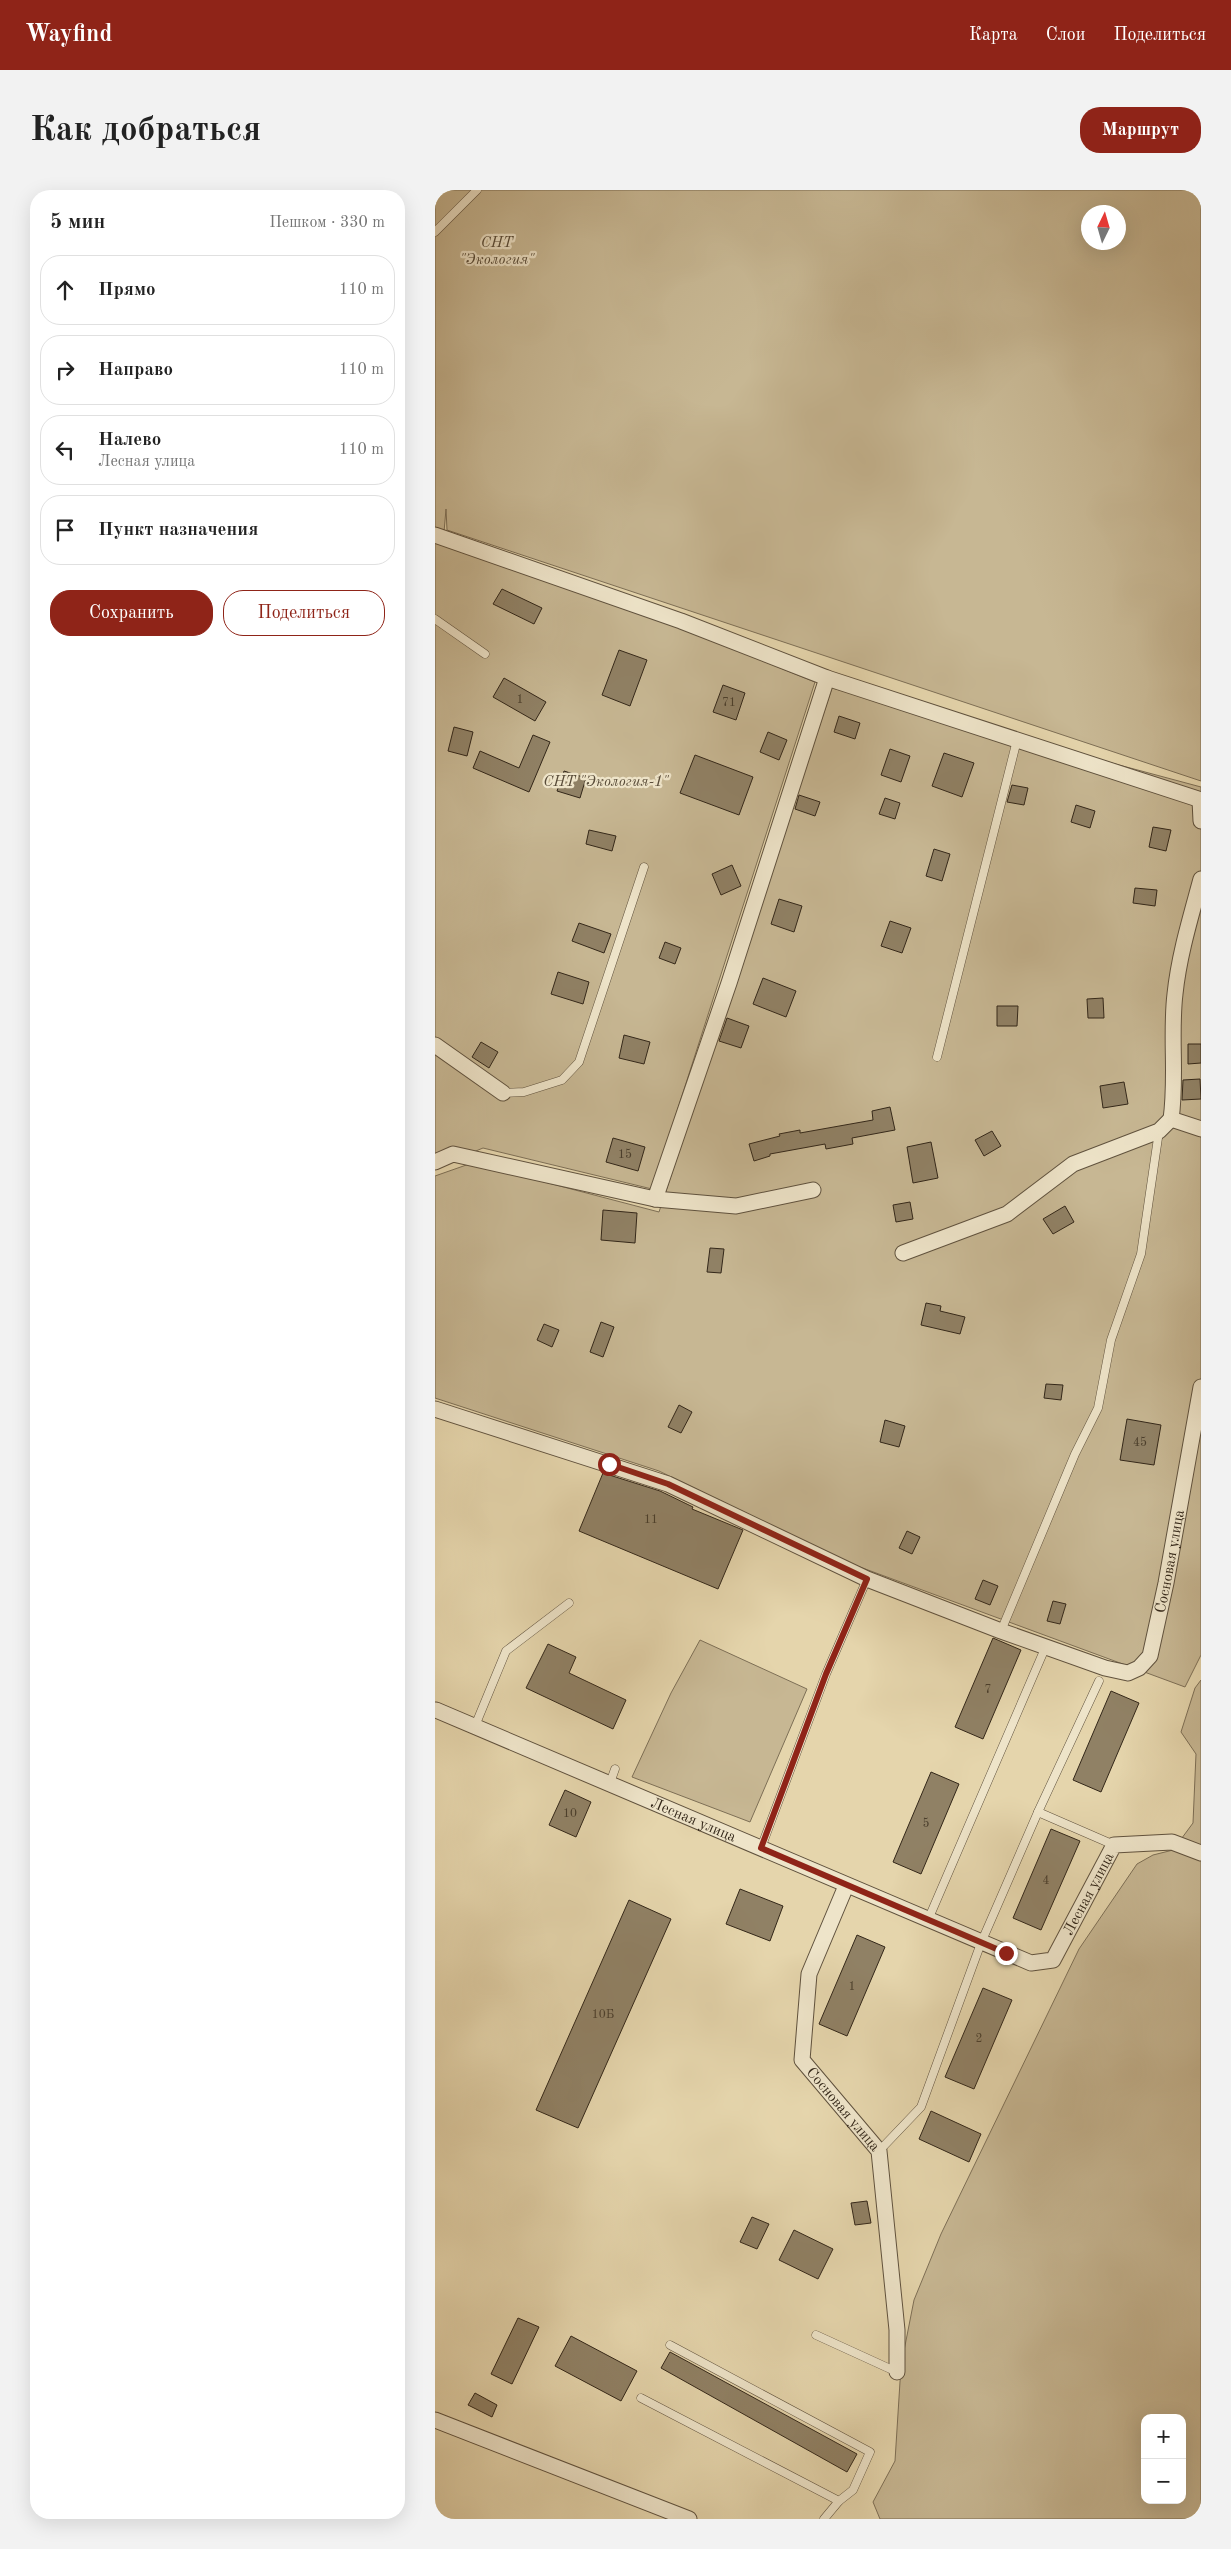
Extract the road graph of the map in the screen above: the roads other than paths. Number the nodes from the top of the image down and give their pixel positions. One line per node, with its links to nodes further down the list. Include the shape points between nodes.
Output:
1 (477, 190): 2 (lane)
2 (435, 232)
3 (435, 535): 6 (street, via 681,622)
4 (435, 620): 5 (lane)
5 (485, 654)
6 (827, 678): 7 (street); 20 (street, via 729,983)
7 (1017, 740): 8 (street); 13 (lane)
8 (1201, 800): 9 (street)
9 (1201, 821)
10 (644, 867): 14 (lane, via 579,1062 562,1080 524,1092)
11 (1201, 879): 15 (street, via 1175,995)
12 (435, 1045): 14 (street)
13 (937, 1057)
14 (503, 1093)
15 (1171, 1119): 16 (street); 17 (street)
16 (1201, 1128)
17 (1159, 1131): 21 (street, via 1073,1164 1007,1214); 26 (lane, via 1141,1254 1111,1340 1098,1408 1075,1454)
18 (435, 1162): 20 (street, via 453,1154)
19 (813, 1190): 20 (street, via 736,1206)
20 (655, 1199)
21 (903, 1253)
22 (1201, 1387): 28 (street, Сосновая улица, via 1167,1583 1150,1656 1139,1668 1128,1673)
23 (435, 1408): 24 (street, Сосновая улица, via 668,1484)
24 (867, 1579): 26 (street, Сосновая улица); 33 (lane, via 826,1674)
25 (569, 1603): 30 (lane, via 506,1652)
26 (1001, 1631): 27 (street, Сосновая улица)
27 (1046, 1646): 28 (street, Сосновая улица); 36 (lane)
28 (1102, 1675): 31 (lane)
29 (435, 1710): 30 (street, Лесная улица)
30 (475, 1726): 33 (street, Лесная улица, via 613,1776)
31 (1038, 1812): 32 (lane); 37 (lane)
32 (1114, 1845): 34 (street, via 1172,1842); 37 (street, Лесная улица, via 1053,1960 1031,1963)
33 (761, 1848): 35 (street, Лесная улица)
34 (1201, 1853)
35 (846, 1886): 36 (street, Лесная улица); 38 (street, Сосновая улица, via 809,1974 802,2060)
36 (928, 1920): 37 (street, Лесная улица)
37 (981, 1943): 38 (lane, via 921,2107)
38 (879, 2150): 41 (street, Сосновая улица, via 897,2330)
39 (816, 2335): 41 (lane)
40 (670, 2345): 44 (lane, via 870,2452 853,2490)
41 (897, 2372)
42 (641, 2398): 44 (lane)
43 (435, 2420): 45 (street)
44 (839, 2502): 46 (lane)
45 (689, 2519)
46 (824, 2519)

